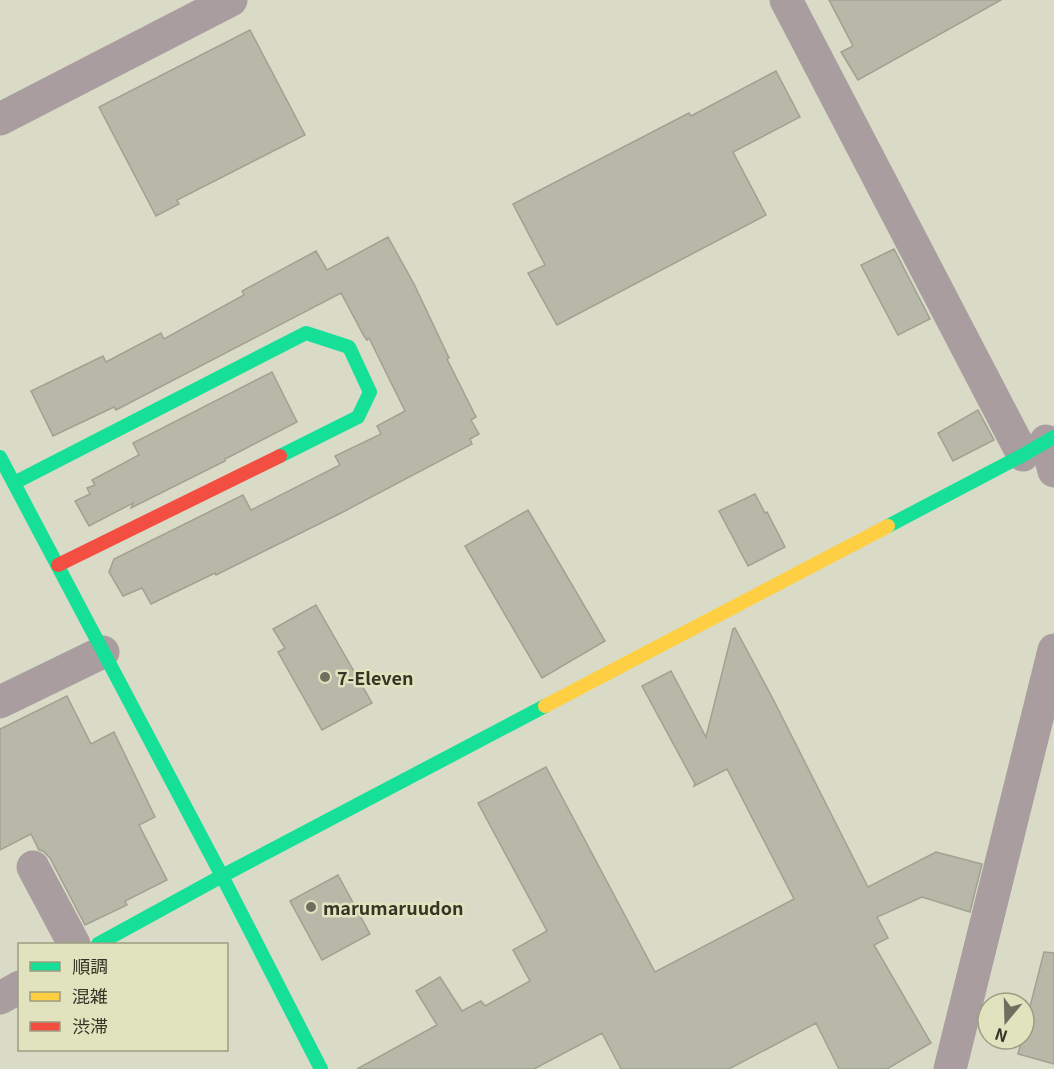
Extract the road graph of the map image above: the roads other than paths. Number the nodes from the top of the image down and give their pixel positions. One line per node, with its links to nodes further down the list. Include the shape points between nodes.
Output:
1 (231, 0): 3 (street)
2 (786, 0): 4 (street)
3 (0, 119)
4 (1044, 451): 12 (street)
5 (0, 457): 6 (street)
6 (14, 483): 7 (street); 7 (street, via 306,333 349,347 370,392 358,417)
7 (57, 565): 9 (street)
8 (1054, 650): 18 (street)
9 (103, 652): 10 (street); 12 (street)
10 (0, 702)
11 (33, 867): 13 (street)
12 (222, 876): 14 (street); 17 (street)
13 (73, 943)
14 (102, 943)
15 (18, 988): 16 (street)
16 (0, 998)
17 (321, 1069)
18 (950, 1069)

